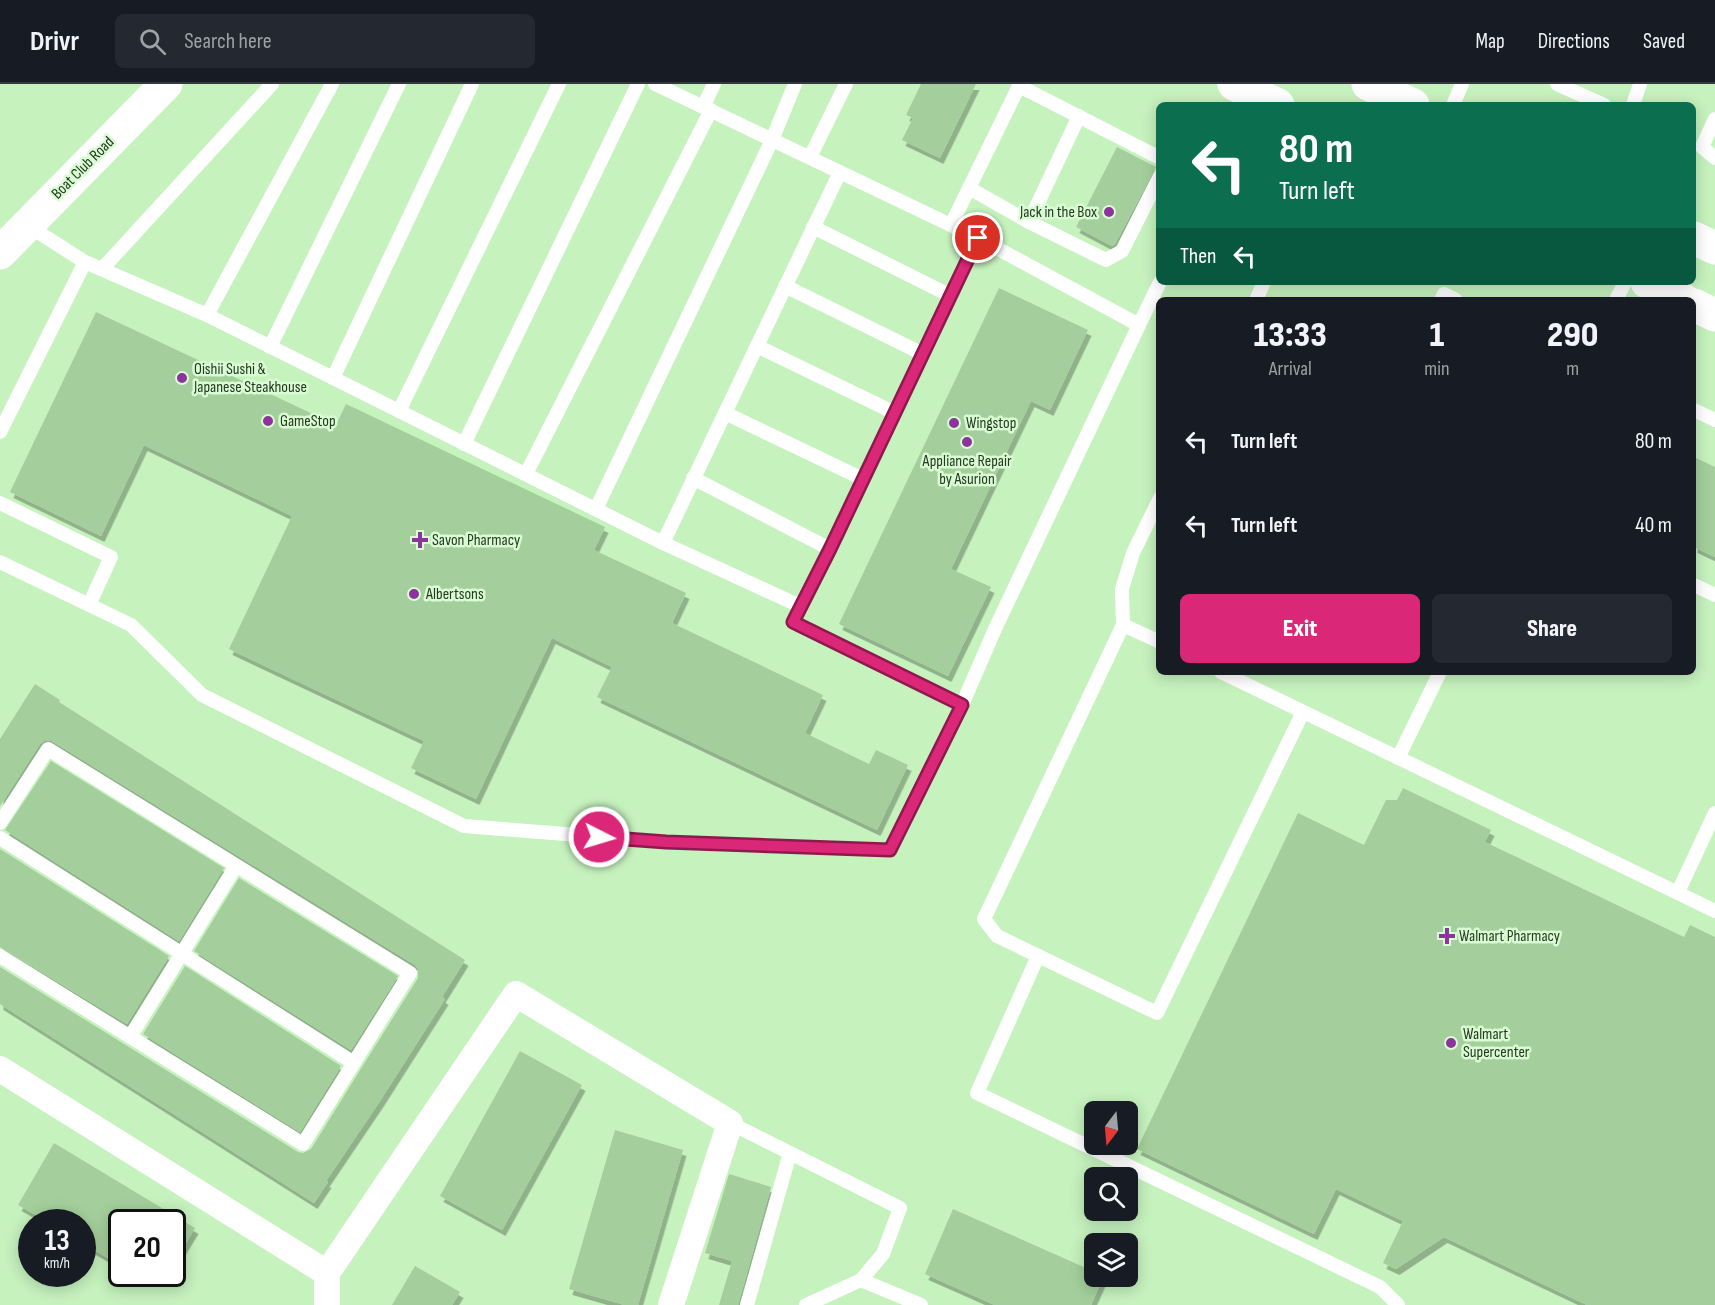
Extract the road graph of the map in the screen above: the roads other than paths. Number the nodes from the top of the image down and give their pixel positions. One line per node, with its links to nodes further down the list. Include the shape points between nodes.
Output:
1 (166, 84): 33 (main road, Boat Club Road)
2 (272, 84): 39 (lane)
3 (332, 84): 46 (lane)
4 (399, 84): 50 (lane)
5 (472, 84): 52 (lane)
6 (559, 84): 53 (lane)
7 (638, 84): 59 (lane)
8 (655, 84): 21 (lane)
9 (714, 84): 21 (lane)
10 (795, 84): 24 (lane)
11 (846, 84): 27 (lane)
12 (1368, 84): 17 (main road)
13 (1462, 84): 18 (lane)
14 (1557, 84): 19 (lane)
15 (1640, 84): 20 (lane)
16 (1019, 85): 22 (lane); 31 (lane)
17 (1407, 102)
18 (1454, 102)
19 (1597, 102)
20 (1634, 102)
21 (707, 108): 24 (lane); 60 (lane)
22 (1079, 116): 26 (lane); 32 (lane)
23 (1715, 118): 25 (lane)
24 (772, 140): 27 (lane); 65 (lane)
25 (1696, 150): 28 (lane)
26 (1156, 156)
27 (810, 157): 29 (lane)
28 (1715, 158)
29 (840, 172): 34 (lane); 35 (lane)
30 (1156, 185): 32 (lane, via 1122,252 1106,260)
31 (969, 189): 32 (lane); 34 (lane)
32 (1029, 222)
33 (27, 225): 37 (main road, Boat Club Road); 38 (lane)
34 (951, 225): 36 (lane)
35 (813, 227): 42 (lane); 43 (lane)
36 (978, 238): 43 (lane); 48 (lane)
37 (0, 252)
38 (85, 262): 39 (lane); 58 (lane)
39 (102, 269): 46 (lane)
40 (1159, 285): 48 (lane)
41 (1653, 285): 44 (main road)
42 (785, 286): 49 (lane); 51 (lane)
43 (951, 296): 51 (lane)
44 (1678, 297)
45 (1696, 305): 47 (main road)
46 (207, 315): 50 (lane)
47 (1715, 315)
48 (1139, 325): 77 (lane)
49 (757, 346): 55 (lane); 56 (lane)
50 (270, 347): 52 (lane)
51 (923, 354): 56 (lane)
52 (333, 378): 53 (lane)
53 (399, 411): 59 (lane)
54 (1696, 411): 57 (lane)
55 (725, 413): 61 (lane); 62 (lane)
56 (895, 413): 62 (lane)
57 (1715, 420)
58 (0, 432)
59 (464, 444): 60 (lane)
60 (526, 474): 65 (lane)
61 (693, 478): 66 (lane); 67 (lane)
62 (863, 479): 67 (lane)
63 (0, 502): 71 (lane, via 111,557)
64 (1156, 506): 73 (lane, via 1133,553 1122,589)
65 (596, 509): 66 (lane)
66 (663, 543): 72 (lane)
67 (830, 549): 72 (lane)
68 (0, 562): 71 (lane)
69 (1696, 586): 70 (lane)
70 (1715, 595)
71 (89, 605): 77 (lane, via 131,625 202,695 464,826 666,842 890,850)
72 (800, 606): 77 (lane, via 793,622)
73 (1123, 625): 74 (lane); 88 (lane, via 984,919 997,936)
74 (1156, 640)
75 (1227, 675): 78 (lane)
76 (1439, 675): 79 (lane)
77 (962, 705)
78 (1303, 712): 79 (lane); 88 (lane, via 1157,1013)
79 (1398, 758): 84 (lane)
80 (1715, 813): 84 (lane)
81 (0, 823): 83 (lane, via 48,749)
82 (0, 838): 86 (lane)
83 (236, 866): 86 (lane); 90 (lane, via 410,973)
84 (1677, 892): 85 (lane)
85 (1715, 911)
86 (181, 954): 89 (lane); 90 (lane)
87 (0, 956): 89 (lane)
88 (1038, 956): 101 (lane, via 977,1093 1380,1287)
89 (130, 1037): 90 (lane, via 303,1144)
90 (354, 1063)
91 (0, 1069): 94 (street)
92 (730, 1123): 93 (lane); 94 (street, via 516,994); 97 (street)
93 (790, 1153): 95 (lane, via 900,1208 883,1254); 98 (lane)
94 (327, 1273): 96 (street)
95 (861, 1280): 99 (lane); 100 (lane)
96 (327, 1305)
97 (671, 1305)
98 (747, 1305)
99 (806, 1305)
100 (921, 1305)
101 (1398, 1305)

